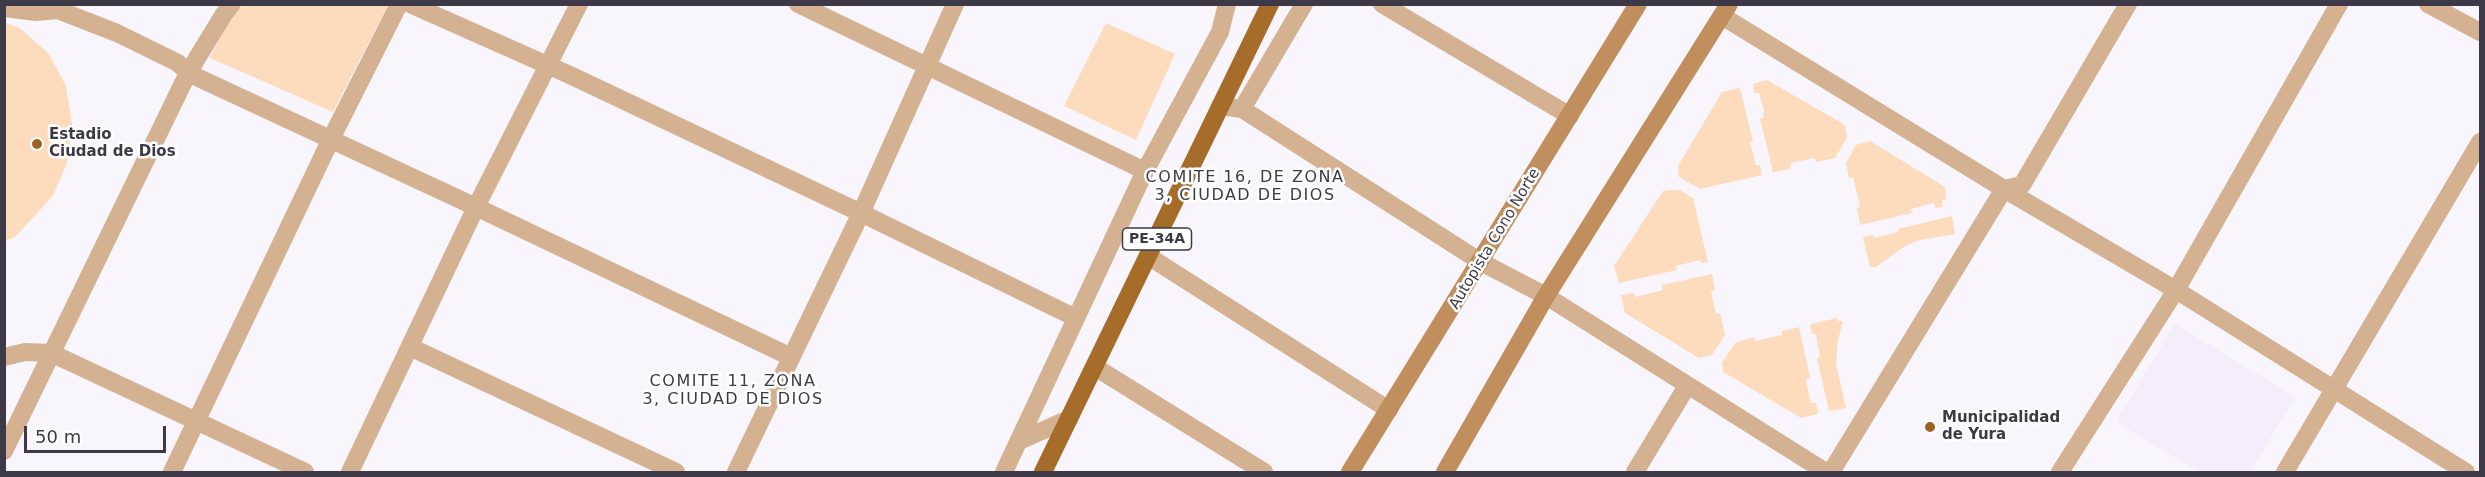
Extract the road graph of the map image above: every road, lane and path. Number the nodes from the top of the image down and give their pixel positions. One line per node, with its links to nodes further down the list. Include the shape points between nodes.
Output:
1 (232, 4): 20 (street)
2 (399, 4): 24 (street)
3 (410, 4): 18 (street)
4 (579, 4): 18 (street)
5 (798, 4): 19 (street)
6 (955, 4): 19 (street)
7 (1227, 4): 26 (street, via 1220,32)
8 (1270, 4): 21 (highway, PE-34A)
9 (1304, 4): 22 (street)
10 (1382, 4): 23 (street)
11 (1638, 4): 23 (main road, Autopista Cono Norte)
12 (2128, 4): 27 (street, via 2022,184)
13 (2339, 4): 32 (street)
14 (2428, 4): 17 (street)
15 (4, 8): 20 (street, via 58,10 117,33 178,63)
16 (1726, 10): 27 (street); 33 (main road)
17 (2481, 32)
18 (547, 65): 28 (street); 29 (street)
19 (926, 66): 26 (street); 29 (street)
20 (188, 73): 24 (street); 36 (street)
21 (1220, 106): 22 (street); 30 (highway, PE-34A)
22 (1242, 109): 31 (street)
23 (1570, 116): 31 (main road, Autopista Cono Norte)
24 (330, 139): 28 (street); 44 (street)
25 (2481, 142): 41 (street)
26 (1145, 171): 34 (street)
27 (2004, 189): 32 (street); 59 (street)
28 (476, 207): 35 (street); 38 (street)
29 (861, 213): 34 (street); 38 (street)
30 (1148, 256): 39 (highway, PE-34A); 42 (street)
31 (1481, 262): 33 (street); 42 (main road, Autopista Cono Norte)
32 (2176, 290): 41 (street); 60 (street)
33 (1546, 296): 40 (street); 56 (main road)
34 (1076, 318): 45 (street)
35 (410, 347): 49 (street); 50 (street)
36 (51, 353): 37 (street, via 26,352); 44 (street); 46 (street)
37 (4, 357)
38 (790, 357): 51 (street)
39 (1095, 367): 43 (highway, PE-34A); 54 (street)
40 (1687, 386): 57 (street); 58 (street)
41 (2336, 390): 61 (street); 62 (street)
42 (1389, 410): 55 (main road, Autopista Cono Norte)
43 (1069, 418): 45 (street); 53 (highway, PE-34A)
44 (196, 422): 47 (street); 48 (street)
45 (1019, 441): 52 (street)
46 (4, 452)
47 (172, 472)
48 (305, 472)
49 (350, 472)
50 (676, 472)
51 (736, 472)
52 (1004, 472)
53 (1043, 472)
54 (1264, 472)
55 (1350, 472)
56 (1445, 472)
57 (1635, 472)
58 (1826, 472)
59 (1831, 472)
60 (2060, 472)
61 (2285, 472)
62 (2466, 472)

